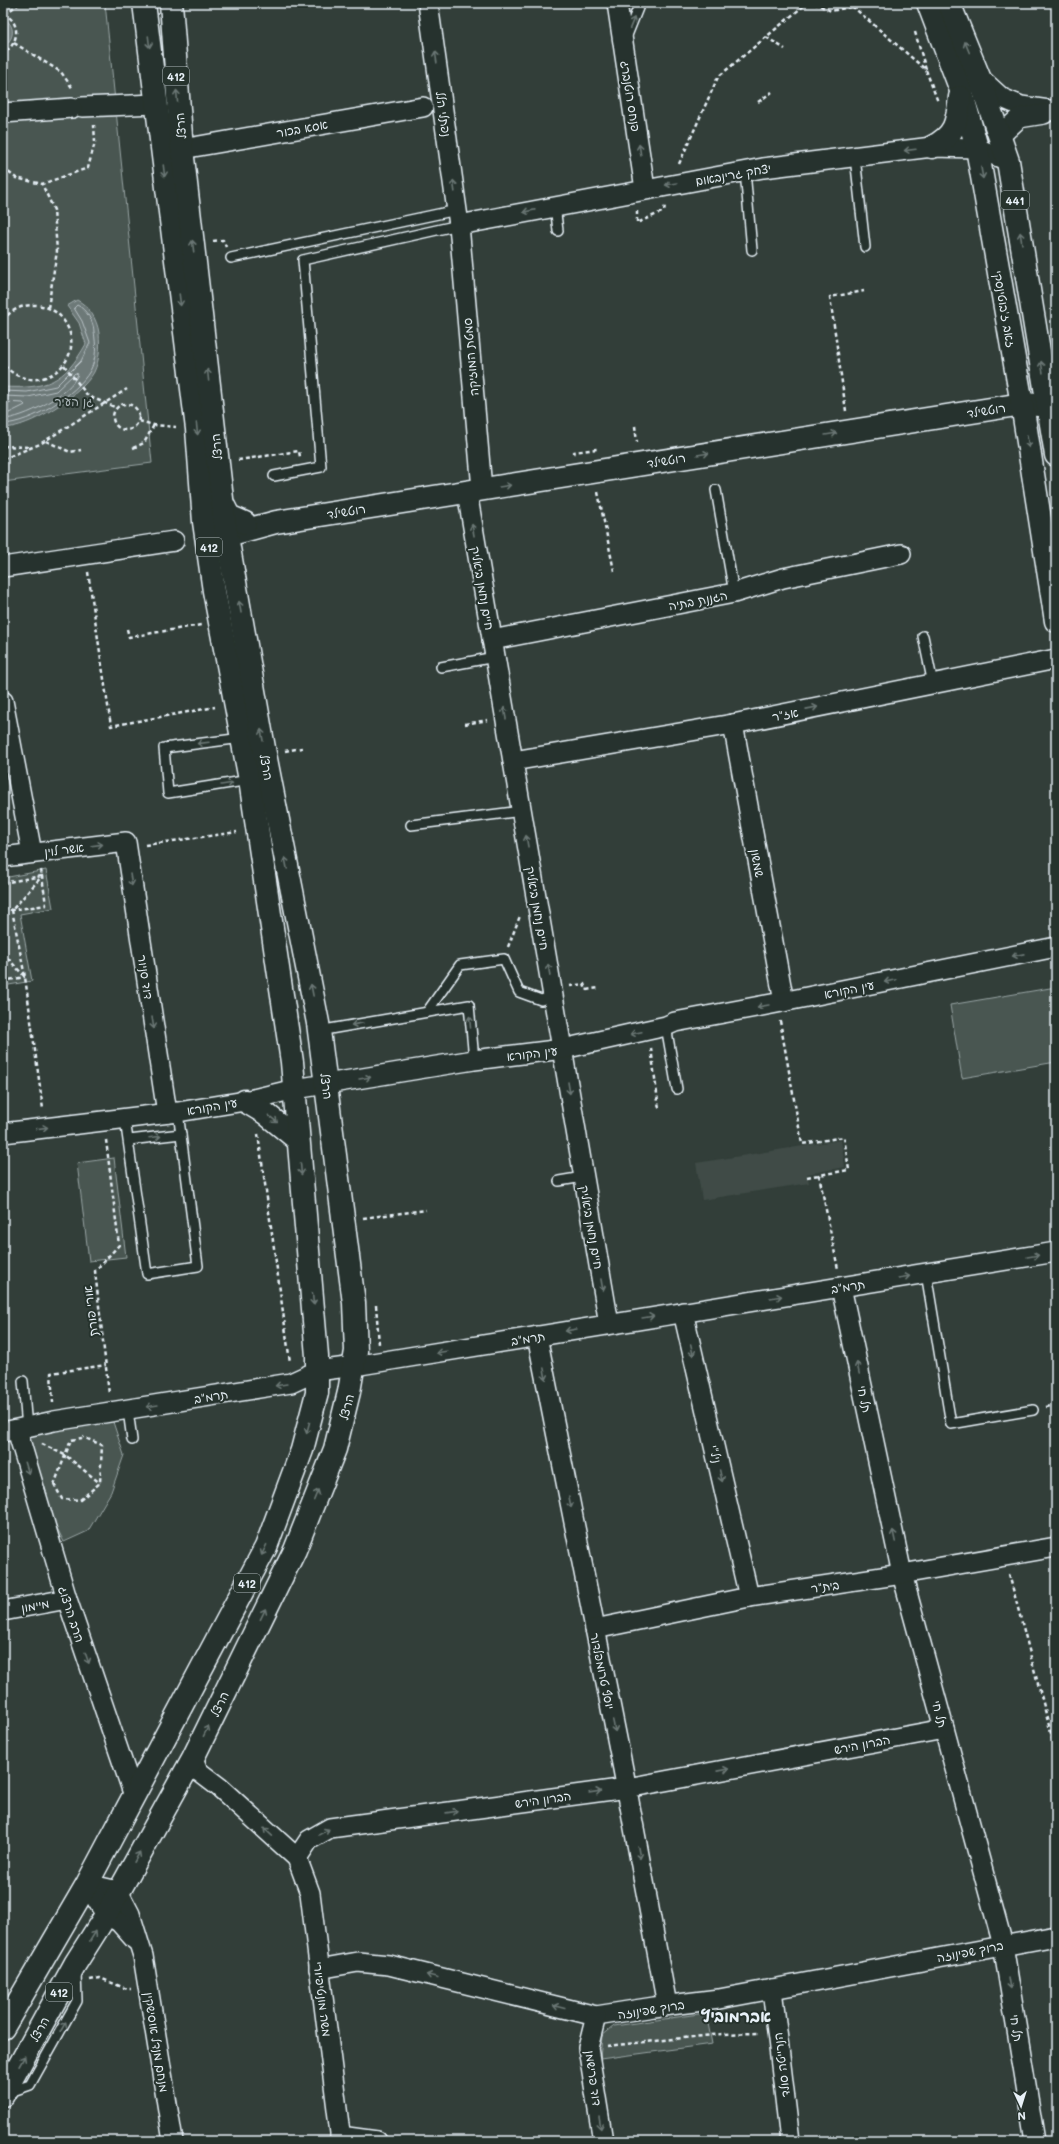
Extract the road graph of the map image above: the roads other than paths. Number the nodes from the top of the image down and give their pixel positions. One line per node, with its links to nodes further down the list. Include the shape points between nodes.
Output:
1 (144, 3): 11 (main road, הרצל / 412, one-way to 11)
2 (171, 3): 18 (main road, הרצל / 412, one-way to 2)
3 (428, 3): 24 (street, נפתלי הלל, one-way to 3)
4 (618, 3): 8 (street, פנחס רוטנברג)
5 (640, 3): 8 (lane, one-way to 5)
6 (928, 3): 10 (main road, זאב ז'בוטינסקי / 441)
7 (949, 3): 9 (main road, 441, one-way to 7)
8 (624, 43): 22 (street, פנחס רוטנברג, one-way to 8)
9 (979, 77): 14 (street, via 1002,98 1021,106); 15 (main road, 441)
10 (961, 90): 16 (main road, via 957,123 945,140); 17 (main road, זאב ז'בוטינסקי / 441)
11 (156, 104): 13 (street); 35 (main road, הרצל / 412, one-way to 35, via 197,428)
12 (423, 107): 18 (street, אסא בכור)
13 (3, 112)
14 (1056, 112): 15 (street, via 1019,118)
15 (1001, 135): 20 (main road, 441)
16 (932, 147): 17 (street, יצחק גרינבאום); 19 (street, יצחק גרינבאום, one-way to 19)
17 (977, 148): 20 (street, יצחק גרינבאום); 29 (main road, זאב ז'בוטינסקי / 441, one-way to 29)
18 (182, 149): 35 (main road, הרצל / 412, one-way to 18)
19 (855, 156): 21 (street, יצחק גרינבאום); 26 (lane)
20 (1008, 161): 30 (main road, 441, one-way to 20)
21 (745, 171): 22 (street, יצחק גרינבאום, one-way to 22, via 669,185); 27 (lane)
22 (641, 196): 23 (street, יצחק גרינבאום)
23 (555, 206): 24 (street, יצחק גרינבאום, one-way to 24); 25 (lane)
24 (458, 218): 28 (lane); 32 (lane, via 304,260 322,467); 33 (street, סמטת המוזיקה)
25 (558, 231)
26 (865, 247)
27 (752, 250)
28 (231, 258)
29 (1022, 404): 30 (main road, רוטשילד); 33 (main road, רוטשילד, one-way to 29); 40 (main road, זאב ז'בוטינסקי / 441, one-way to 40)
30 (1052, 405): 31 (main road, 441)
31 (1056, 455)
32 (274, 476)
33 (474, 490): 35 (main road, רוטשילד, via 276,522); 42 (street, חיים נחמן ביאליק, one-way to 33)
34 (716, 490): 39 (lane)
35 (225, 524): 48 (main road, הרצל / 412, via 221,622); 60 (main road, הרצל / 412, one-way to 35, via 265,754)
36 (174, 541): 38 (street)
37 (901, 554): 39 (street, הגננת בתיה, via 783,578)
38 (3, 567)
39 (734, 593): 42 (street, הגננת בתיה)
40 (1056, 621)
41 (923, 636): 45 (lane)
42 (494, 649): 44 (lane); 49 (street, חיים נחמן ביאליק, one-way to 42)
43 (1056, 659): 45 (street, אז"ר)
44 (441, 667)
45 (933, 684): 47 (street, אז"ר, one-way to 45)
46 (3, 701): 54 (street)
47 (733, 724): 49 (street, אז"ר); 58 (street, שמשון)
48 (242, 738): 50 (main road, הרצל / 412); 50 (lane, one-way to 50, via 164,748 168,793)
49 (513, 761): 51 (street, חיים נחמן ביאליק)
50 (250, 780): 65 (main road, הרצל / 412)
51 (522, 811): 52 (lane); 57 (street, חיים נחמן ביאליק, one-way to 51)
52 (411, 825)
53 (126, 842): 54 (street, אשר לוין, one-way to 53); 68 (street, דוד סניור, one-way to 68)
54 (32, 853): 55 (street, אשר לוין)
55 (3, 857)
56 (1056, 947): 58 (street, עין הקורא, one-way to 58)
57 (552, 992): 59 (lane, via 540,1000 519,992 504,959 460,965); 62 (street, חיים נחמן ביאליק)
58 (781, 1003): 61 (street, עין הקורא, one-way to 61, via 675,1022)
59 (427, 1012): 60 (lane, one-way to 60, via 324,1030); 63 (lane, one-way to 59, via 469,1005)
60 (318, 1023): 64 (main road, הרצל / 412)
61 (657, 1028): 62 (street, עין הקורא, one-way to 62); 66 (lane)
62 (563, 1049): 63 (street, עין הקורא); 74 (street, חיים נחמן ביאליק, one-way to 74)
63 (474, 1060): 64 (street, עין הקורא, one-way to 63)
64 (327, 1084): 65 (street, עין הקורא); 82 (main road, הרצל / 412, via 354,1303)
65 (295, 1089): 67 (street, עין הקורא); 73 (main road, הרצל / 412)
66 (677, 1089)
67 (245, 1101): 68 (street, עין הקורא); 73 (main road, one-way to 73, via 265,1113)
68 (173, 1112): 69 (street, עין הקורא); 71 (lane)
69 (126, 1119): 70 (street, עין הקורא, one-way to 69); 72 (lane)
70 (3, 1133)
71 (181, 1134): 72 (lane, one-way to 71); 72 (lane, via 198,1266 147,1274)
72 (129, 1140)
73 (298, 1140): 83 (main road, הרצל / 412, one-way to 83, via 315,1321)
74 (583, 1176): 75 (lane); 80 (street, חיים נחמן ביאליק, one-way to 80)
75 (559, 1181)
76 (1056, 1252): 77 (street, תרמ"ב, one-way to 76)
77 (926, 1273): 78 (street, תרמ"ב, one-way to 77); 85 (lane, via 951,1424)
78 (841, 1287): 79 (street, תרמ"ב, one-way to 78); 90 (street, תל חי, one-way to 78)
79 (683, 1312): 80 (street, תרמ"ב, one-way to 79); 91 (street, ניל"י, one-way to 91)
80 (609, 1324): 81 (street, תרמ"ב, one-way to 81)
81 (537, 1336): 82 (street, תרמ"ב, one-way to 82); 94 (street, יוסף טרומפלדור, one-way to 94)
82 (354, 1366): 83 (street, תרמ"ב); 96 (main road, הרצל / 412, one-way to 82, via 295,1550 335,1449)
83 (317, 1371): 86 (street, תרמ"ב, one-way to 86, via 291,1383); 98 (main road, הרצל / 412, one-way to 98, via 317,1393 302,1450 266,1546)
84 (23, 1381): 87 (lane)
85 (1033, 1410)
86 (119, 1412): 87 (street, תרמ"ב, via 54,1421); 88 (lane)
87 (21, 1433): 92 (street, הרב הרצוג, one-way to 92)
88 (132, 1440)
89 (1056, 1547): 90 (street, בית"ר)
90 (902, 1574): 91 (street, בית"ר); 95 (street, תל חי)
91 (750, 1597): 94 (street, בית"ר)
92 (67, 1599): 93 (street, מיימון); 98 (street, הרב הרצוג, one-way to 98)
93 (3, 1610)
94 (595, 1630): 97 (street, יוסף טרומפלדור, one-way to 97)
95 (944, 1729): 97 (street, הברון הירש, one-way to 95); 105 (street, תל חי)
96 (193, 1758): 99 (street, one-way to 96, via 219,1786 198,1771); 101 (main road, הרצל / 412, one-way to 96)
97 (627, 1788): 99 (street, הברון הירש, one-way to 97, via 309,1840 330,1828); 108 (street, יוסף טרומפלדור, one-way to 108)
98 (134, 1796): 100 (main road, הרצל / 412)
99 (297, 1858): 106 (street, משה מונטיפיורי, via 310,1892)
100 (87, 1884): 101 (street); 102 (street, מנחם מנדל אוסישקין); 110 (main road, הרצל / 412)
101 (118, 1891): 102 (main road, הרצל / 412); 104 (street, מנחם מנדל אוסישקין, via 130,1914)
102 (106, 1915): 104 (street, מנחם מנדל אוסישקין, via 119,1922); 111 (main road, הרצל / 412, one-way to 102, via 75,1964)
103 (1056, 1936): 105 (street, ברוך שפינוזה)
104 (138, 1944): 113 (street, מנחם מנדל אוסישקין, via 143,1956)
105 (1003, 1945): 107 (street, ברוך שפינוזה); 117 (street, תל חי, one-way to 117)
106 (319, 1969): 109 (street, ברוך שפינוזה, one-way to 106, via 389,1965 358,1962); 112 (street, משה מונטיפיורי)
107 (772, 1989): 108 (street, ברוך שפינוזה); 116 (street, הנרייטה סולד)
108 (667, 2005): 109 (street, ברוך שפינוזה)
109 (596, 2016): 115 (street, דוד פרישמן, one-way to 115, via 588,2048)
110 (3, 2028)
111 (3, 2094)
112 (341, 2138): 114 (street)
113 (173, 2141)
114 (378, 2141)
115 (603, 2141)
116 (790, 2141)
117 (1035, 2141)

